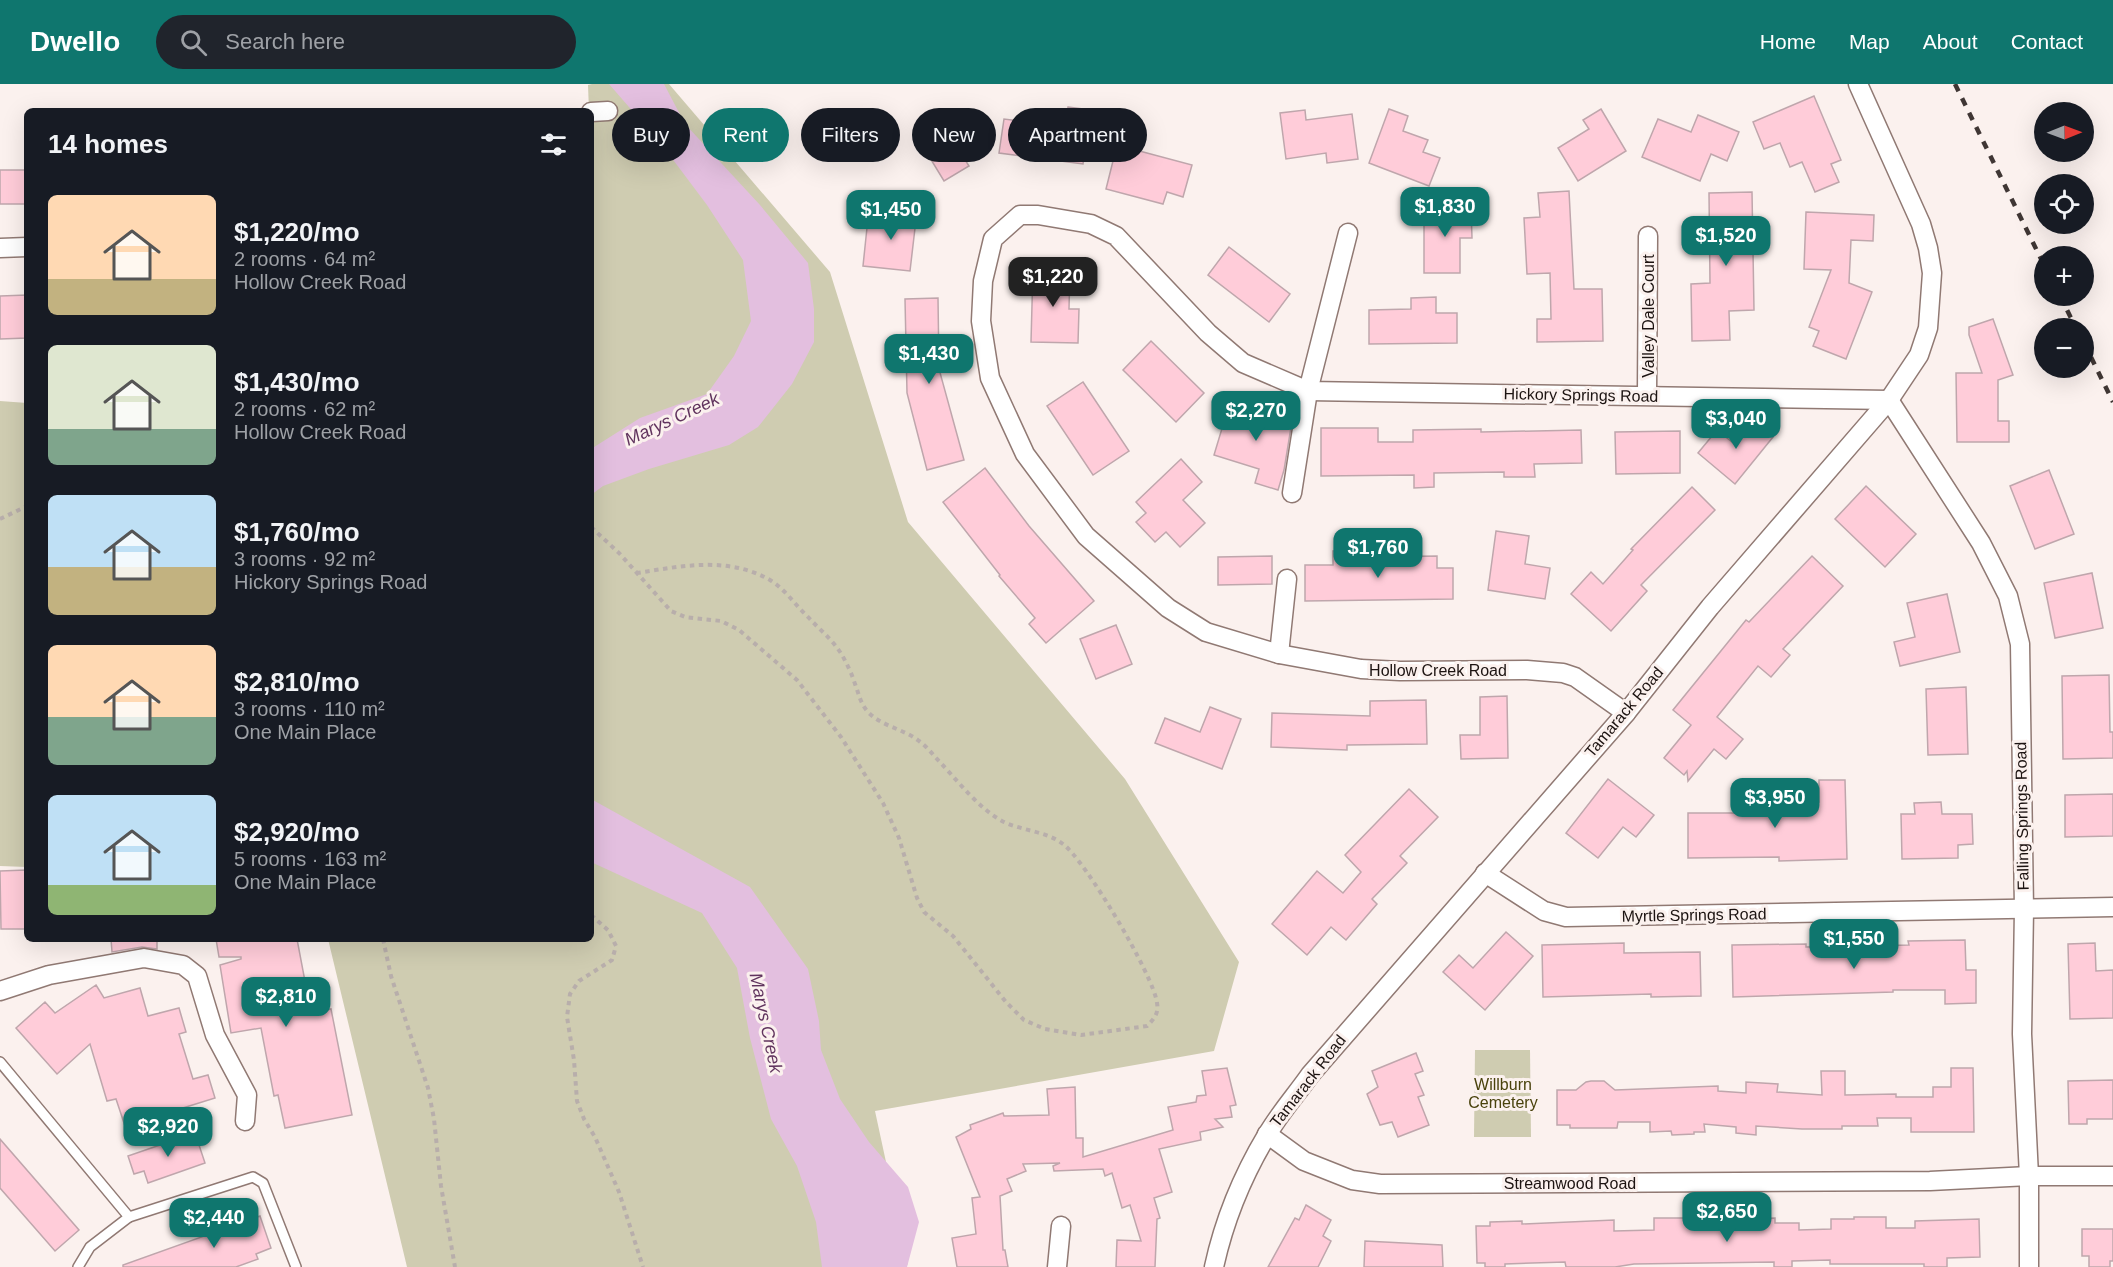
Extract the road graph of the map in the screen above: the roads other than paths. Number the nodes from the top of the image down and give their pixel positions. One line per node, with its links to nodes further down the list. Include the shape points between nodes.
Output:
1 (1858, 84): 9 (street, Tamarack Road, via 1921,224 1932,273 1928,328 1919,355)
2 (1009, 224): 7 (street, Hickory Springs Road, via 1020,215 1038,215 1091,224 1116,236 1208,333 1243,363); 12 (street, Hollow Creek Road, via 993,239 983,281 981,321 990,378 1025,454 1086,536 1168,608 1206,632)
3 (1348, 233): 7 (street)
4 (1648, 236): 8 (street, Valley Dale Court)
5 (0, 248): 6 (street)
6 (24, 248)
7 (1308, 391): 8 (street, Hickory Springs Road); 10 (street)
8 (1647, 395): 9 (street, Hickory Springs Road)
9 (1890, 400): 13 (street, Tamarack Road, via 1710,607); 16 (street, Falling Springs Road, via 1981,543 2008,596 2020,644)
10 (1292, 493)
11 (1287, 579): 12 (street)
12 (1279, 654): 13 (street, Hollow Creek Road, via 1361,669 1563,673 1575,677)
13 (1626, 713): 14 (street, Tamarack Road)
14 (1485, 873): 16 (street, Myrtle Springs Road, via 1544,911 1566,917); 20 (street, Tamarack Road, via 1310,1075)
15 (2113, 907): 16 (street, Myrtle Springs Road)
16 (2024, 909): 21 (street, Falling Springs Road, via 2022,1034)
17 (0, 991): 19 (street, via 49,975 144,958 183,965 196,975 215,1035 247,1095)
18 (0, 1062): 23 (lane)
19 (245, 1121)
20 (1267, 1134): 21 (street, Streamwood Road, via 1304,1161 1352,1180 1380,1184 1930,1181); 29 (street, Tamarack Road, via 1236,1195)
21 (2029, 1176): 22 (street, Streamwood Road); 30 (street, Falling Springs Road)
22 (2113, 1176)
23 (129, 1217): 25 (lane, via 253,1177 263,1183); 26 (lane, via 90,1247)
24 (1061, 1226): 28 (street)
25 (295, 1265): 27 (lane)
26 (78, 1267)
27 (284, 1267)
28 (1057, 1267)
29 (1214, 1267)
30 (2029, 1267)

